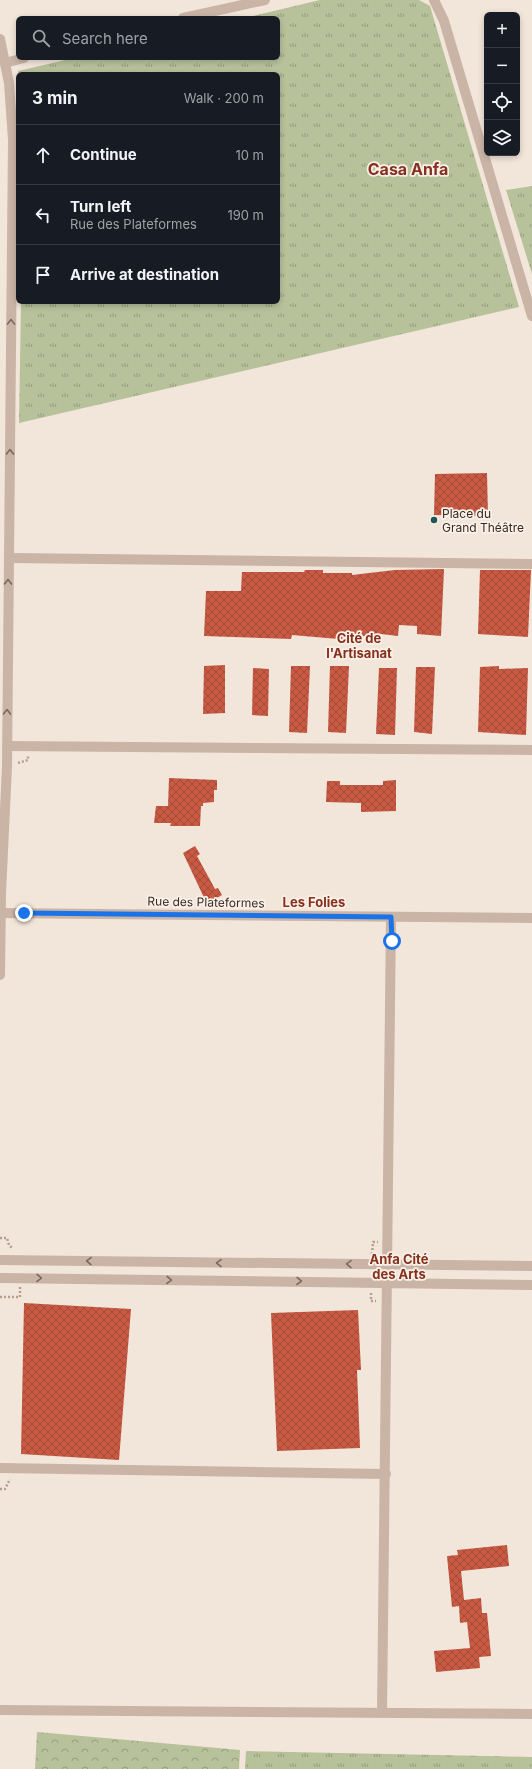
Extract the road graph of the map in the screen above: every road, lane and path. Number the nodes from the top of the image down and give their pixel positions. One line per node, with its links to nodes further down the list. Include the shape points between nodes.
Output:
1 (265, 0): 3 (street)
2 (434, 0): 7 (street, via 444,21)
3 (193, 16)
4 (0, 39): 6 (street)
5 (16, 60): 6 (street)
6 (5, 63): 8 (street, one-way to 6, via 13,140)
7 (532, 316)
8 (9, 558): 9 (street); 10 (street, one-way to 8)
9 (532, 564)
10 (7, 746): 11 (street); 12 (street)
11 (532, 750)
12 (0, 913): 13 (street, Rue des Plateformes); 15 (street)
13 (391, 917): 14 (street, Rue des Plateformes); 17 (street)
14 (532, 918)
15 (0, 975)
16 (0, 1260): 17 (street, one-way to 16)
17 (388, 1264): 18 (street); 20 (street)
18 (532, 1266)
19 (0, 1278): 20 (street, one-way to 20)
20 (388, 1283): 21 (street); 23 (street)
21 (532, 1285)
22 (0, 1468): 23 (street)
23 (386, 1474): 25 (street)
24 (0, 1710): 25 (street)
25 (382, 1714): 26 (street)
26 (532, 1714)

